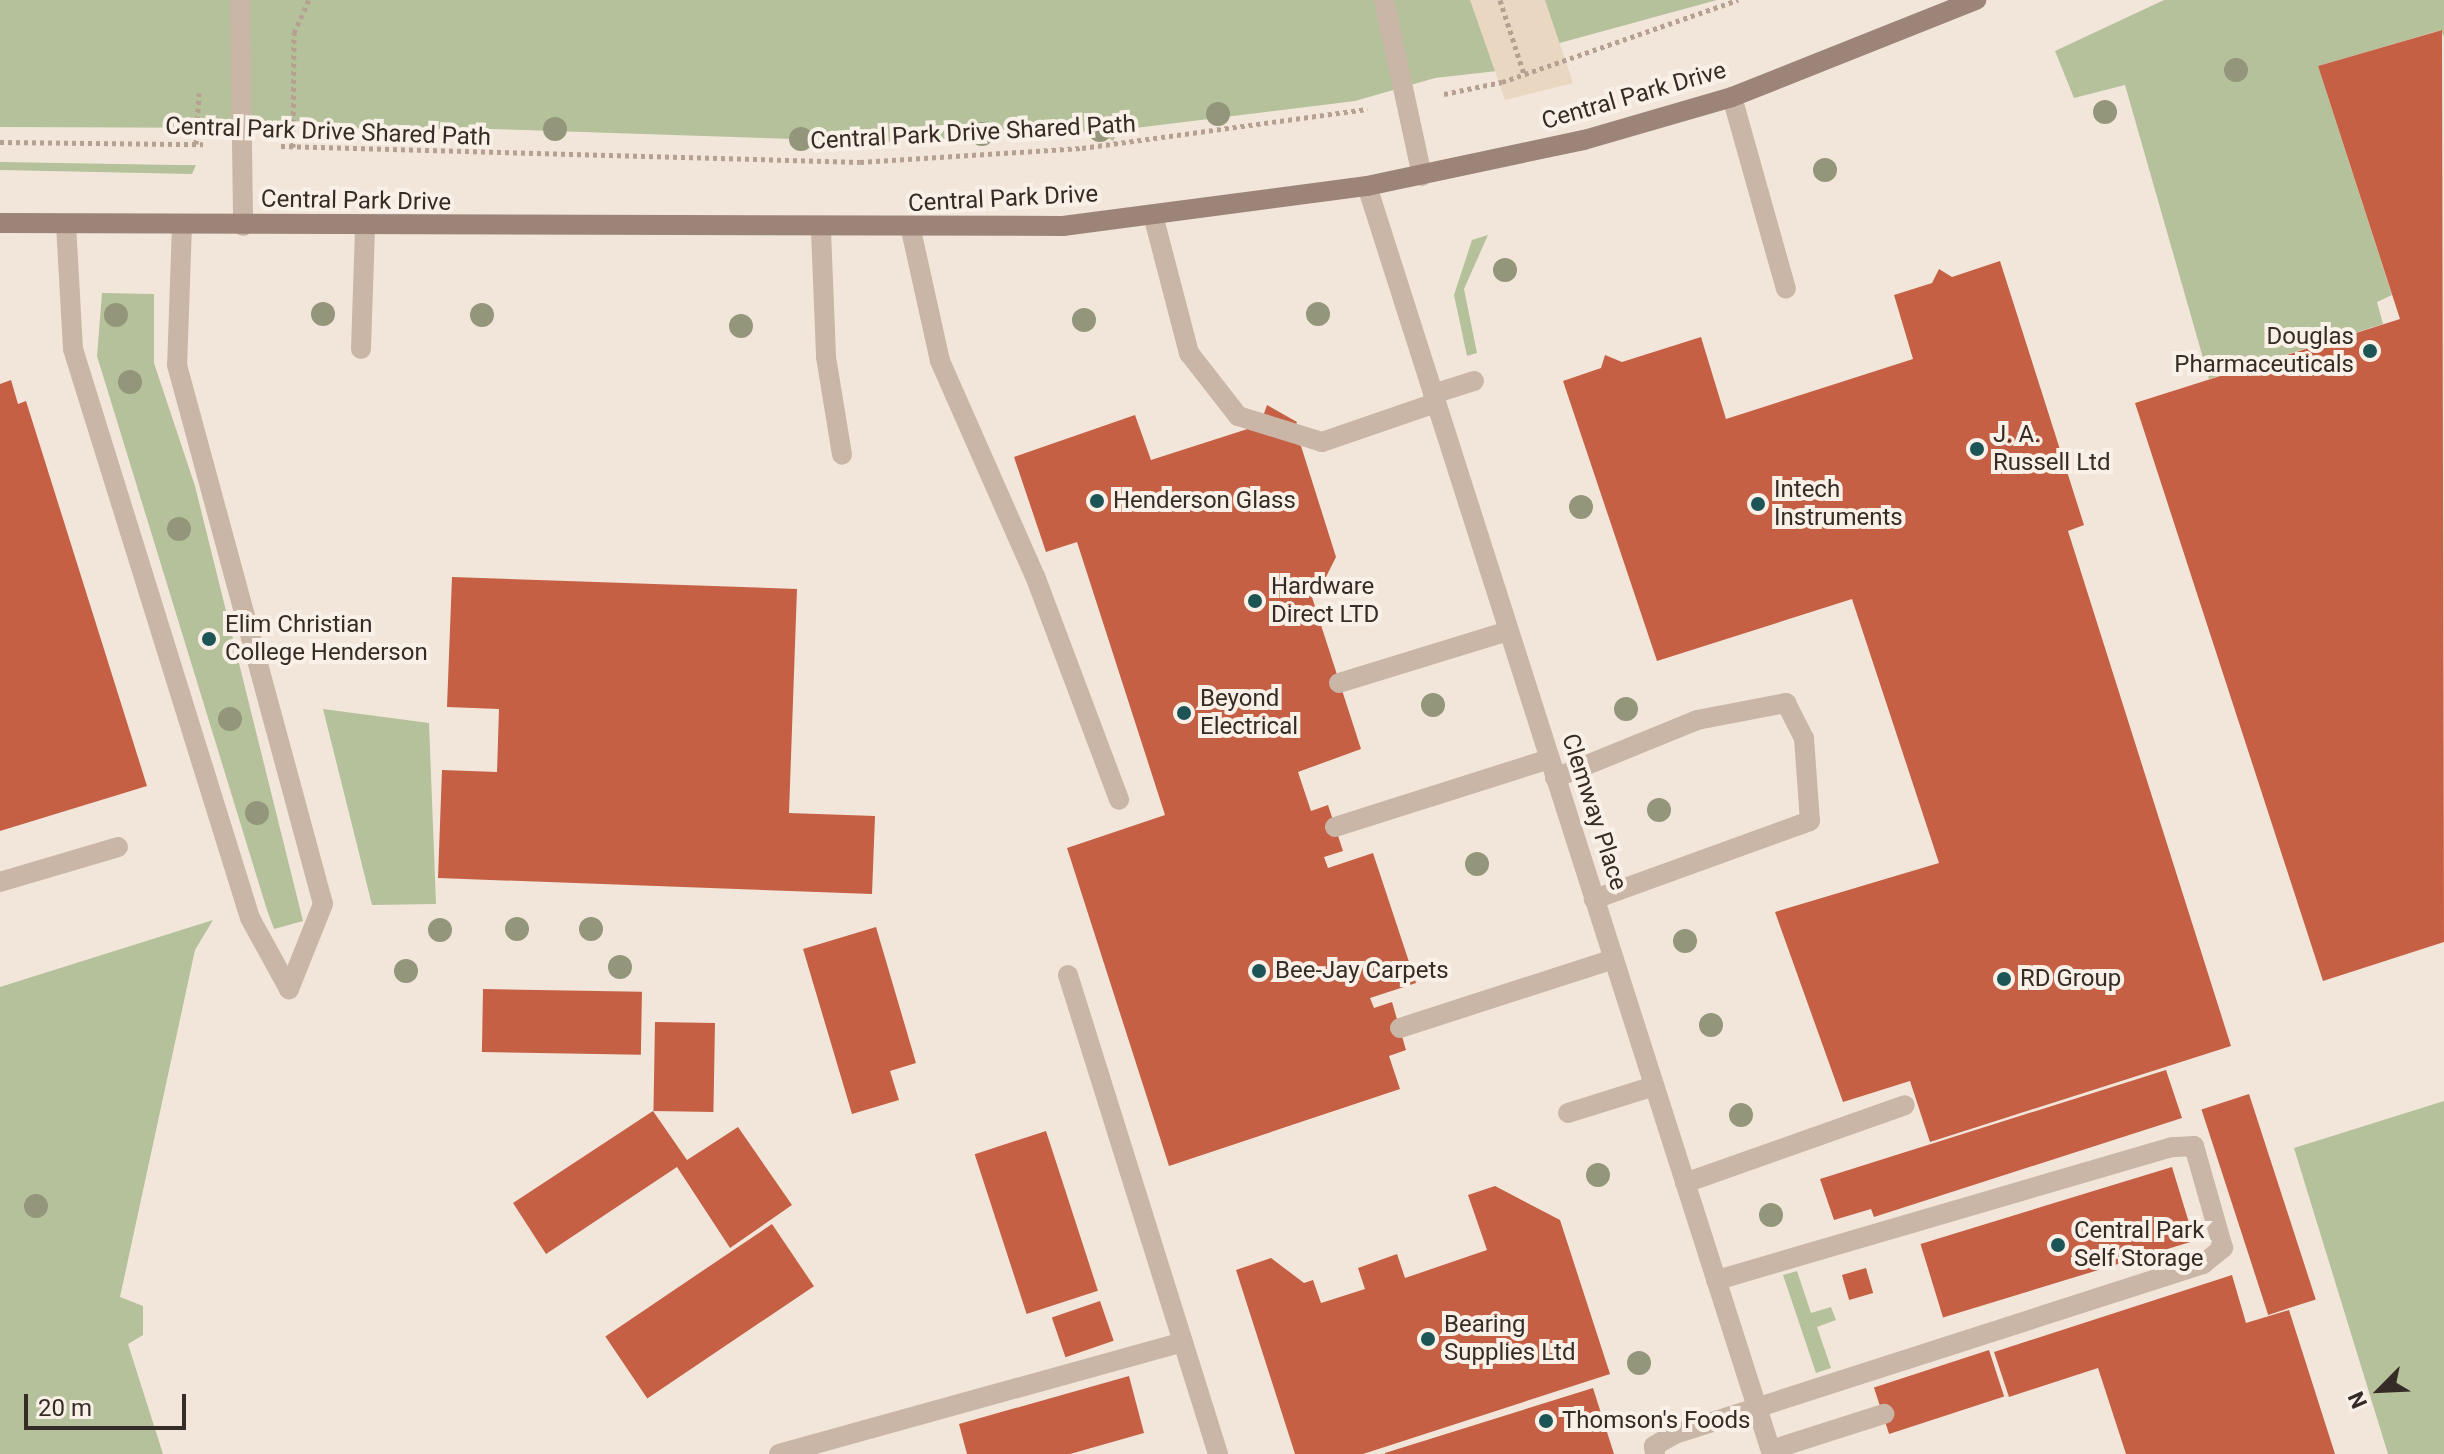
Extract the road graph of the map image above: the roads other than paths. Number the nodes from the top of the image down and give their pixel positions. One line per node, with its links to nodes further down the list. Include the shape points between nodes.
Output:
1 (240, 0): 11 (street)
2 (1384, 0): 5 (street)
3 (1976, 0): 4 (main road, Central Park Drive)
4 (1732, 97): 5 (main road, Central Park Drive); 15 (street)
5 (1422, 176): 6 (main road, Central Park Drive)
6 (1367, 186): 7 (main road, Central Park Drive); 18 (street, Clemway Place)
7 (1153, 215): 13 (main road, Central Park Drive, via 1063,226); 18 (street, via 1189,353 1238,416 1322,442)
8 (0, 223): 9 (main road, Central Park Drive)
9 (66, 224): 10 (main road, Central Park Drive); 10 (street, via 73,349 250,918 289,989 323,904 177,365)
10 (182, 225): 11 (main road, Central Park Drive)
11 (243, 226): 12 (main road, Central Park Drive)
12 (365, 227): 14 (main road, Central Park Drive); 16 (street)
13 (911, 230): 14 (main road, Central Park Drive); 23 (street, via 940,361 1035,576)
14 (821, 231): 19 (street, via 826,357)
15 (1786, 289)
16 (361, 349)
17 (1474, 381): 18 (street)
18 (1434, 398): 20 (street, Clemway Place)
19 (842, 455)
20 (1508, 631): 21 (street); 22 (street, Clemway Place)
21 (1339, 683)
22 (1552, 769): 24 (street); 27 (street, Clemway Place); 27 (street, via 1697,720 1786,703 1804,738 1810,821)
23 (1119, 800)
24 (1335, 827)
25 (118, 847): 26 (street)
26 (0, 882)
27 (1594, 899): 28 (street, Clemway Place)
28 (1613, 959): 30 (street); 31 (street, Clemway Place)
29 (1068, 975): 36 (street)
30 (1400, 1028)
31 (1654, 1086): 33 (street); 34 (street, Clemway Place)
32 (1905, 1105): 34 (street)
33 (1568, 1113)
34 (1685, 1183): 35 (street, Clemway Place)
35 (1716, 1280): 37 (street, Clemway Place); 37 (street, via 2194,1146 2223,1248 2203,1264)
36 (1182, 1342): 40 (street); 41 (street)
37 (1758, 1410): 39 (street, Clemway Place); 42 (street, via 1675,1434 1654,1446)
38 (1884, 1414): 39 (street)
39 (1772, 1452)
40 (779, 1454)
41 (1218, 1454)
42 (1655, 1454)

